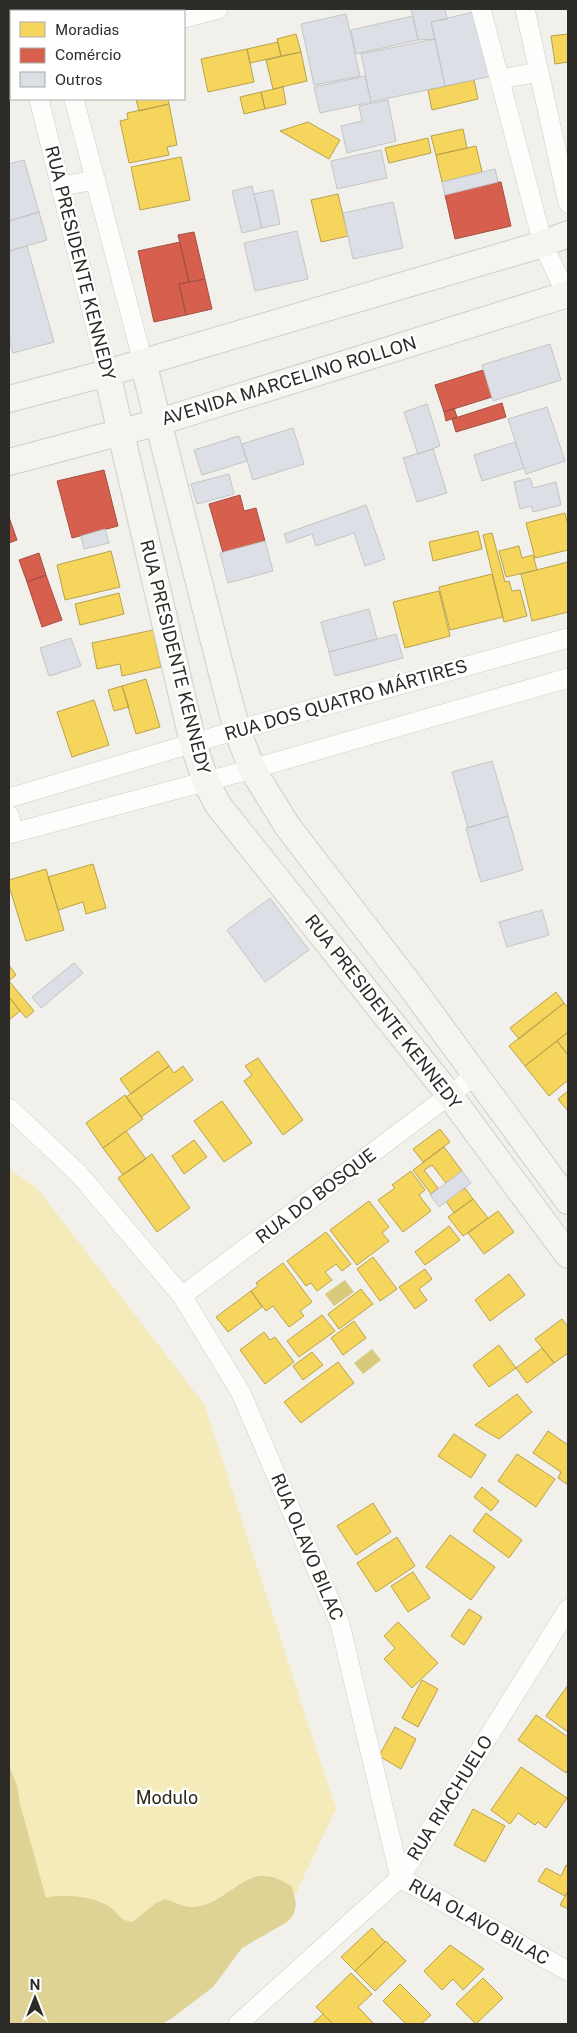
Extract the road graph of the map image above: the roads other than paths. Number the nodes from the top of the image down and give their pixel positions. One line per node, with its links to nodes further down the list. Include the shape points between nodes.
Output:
1 (218, 9): 4 (street)
2 (481, 9): 6 (street)
3 (525, 9): 5 (street)
4 (185, 18)
5 (539, 72): 6 (street); 11 (street)
6 (500, 79): 13 (street)
7 (39, 100): 10 (street, RUA PRESIDENTE KENNEDY)
8 (74, 100): 9 (street, RUA PRESIDENTE KENNEDY)
9 (96, 180): 10 (street); 15 (street, RUA PRESIDENTE KENNEDY)
10 (61, 186): 16 (street, RUA PRESIDENTE KENNEDY)
11 (568, 203)
12 (568, 234): 13 (street)
13 (544, 244): 14 (street); 15 (street)
14 (568, 296): 18 (street, AVENIDA MARCELINO ROLLON)
15 (144, 362): 16 (street); 18 (street, RUA PRESIDENTE KENNEDY)
16 (107, 373): 17 (street); 19 (street, RUA PRESIDENTE KENNEDY)
17 (9, 399)
18 (159, 422): 19 (street, AVENIDA MARCELINO ROLLON); 23 (street, RUA PRESIDENTE KENNEDY)
19 (122, 432): 20 (street, AVENIDA MARCELINO ROLLON); 24 (street, RUA PRESIDENTE KENNEDY)
20 (9, 462)
21 (568, 638): 23 (street, RUA DOS QUATRO MÁRTIRES)
22 (568, 678): 25 (street)
23 (237, 730): 24 (street, RUA DOS QUATRO MÁRTIRES); 25 (street, RUA PRESIDENTE KENNEDY)
24 (193, 743): 26 (street, RUA PRESIDENTE KENNEDY); 27 (street, RUA DOS QUATRO MÁRTIRES)
25 (252, 769): 26 (street); 29 (street, RUA PRESIDENTE KENNEDY, via 288,827)
26 (206, 782): 28 (street); 30 (street, RUA PRESIDENTE KENNEDY, via 218,805)
27 (9, 798)
28 (11, 827)
29 (476, 1075): 30 (street, RUA DO BOSQUE); 32 (street, RUA PRESIDENTE KENNEDY)
30 (450, 1096): 33 (street, RUA PRESIDENTE KENNEDY); 34 (street, RUA DO BOSQUE)
31 (9, 1108): 34 (street, RUA OLAVO BILAC, via 79,1174)
32 (568, 1201)
33 (568, 1254)
34 (182, 1296): 36 (street, RUA OLAVO BILAC, via 241,1392 340,1624)
35 (568, 1609): 36 (street, RUA RIACHUELO)
36 (400, 1878): 37 (street, RUA OLAVO BILAC); 38 (street, RUA RIACHUELO)
37 (568, 1971)
38 (238, 2024)

